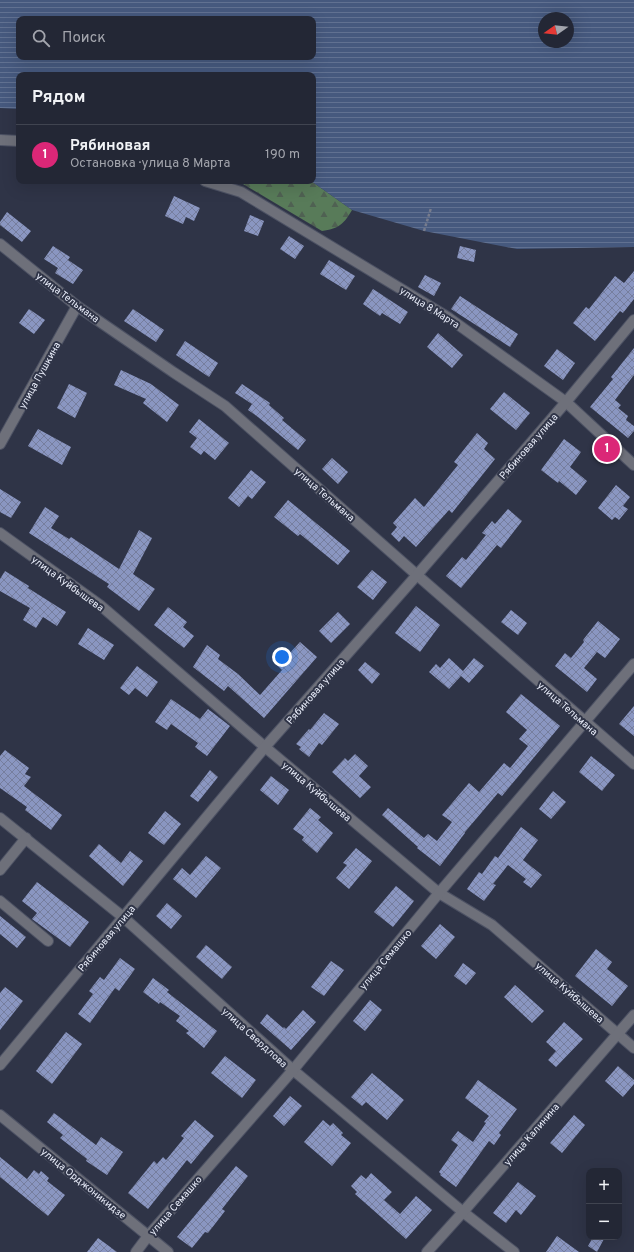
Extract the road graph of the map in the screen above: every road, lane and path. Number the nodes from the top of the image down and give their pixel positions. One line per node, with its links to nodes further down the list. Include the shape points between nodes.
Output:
1 (0, 140): 2 (street)
2 (16, 140)
3 (215, 184): 9 (street, улица 8 Марта, via 241,192 449,318)
4 (431, 208): 5 (path)
5 (424, 231)
6 (0, 244): 7 (street, улица Тельмана)
7 (77, 306): 10 (street, улица Пушкина); 13 (street, улица Тельмана, via 225,406)
8 (634, 320): 9 (street, Рябиновая улица)
9 (566, 402): 11 (street, улица 8 Марта); 13 (street, Рябиновая улица)
10 (0, 444)
11 (634, 465)
12 (0, 534): 16 (street, улица Куйбышева, via 100,605)
13 (416, 575): 15 (street, улица Тельмана); 16 (street, Рябиновая улица)
14 (634, 664): 15 (street, улица Семашко)
15 (585, 722): 17 (street, улица Тельмана); 21 (street, улица Семашко)
16 (265, 747): 21 (street, улица Куйбышева); 23 (street, Рябиновая улица)
17 (634, 764)
18 (0, 818): 19 (street, улица Свердлова)
19 (26, 838): 20 (street); 23 (street, улица Свердлова)
20 (0, 870)
21 (439, 893): 26 (street, улица Куйбышева, via 492,925); 29 (street, улица Семашко)
22 (0, 901): 24 (street)
23 (123, 917): 28 (street, Рябиновая улица); 29 (street, улица Свердлова)
24 (48, 941)
25 (634, 1015): 26 (street, улица Калинина)
26 (618, 1034): 27 (street, улица Куйбышева); 31 (street, улица Калинина)
27 (634, 1048)
28 (0, 1065)
29 (293, 1070): 31 (street, улица Свердлова); 32 (street, улица Семашко)
30 (0, 1115): 32 (street, улица Орджоникидзе)
31 (463, 1212): 35 (street, улица Калинина); 36 (street, улица Свердлова)
32 (148, 1236): 33 (street, улица Семашко); 34 (street, улица Орджоникидзе)
33 (136, 1252)
34 (168, 1252)
35 (427, 1252)
36 (514, 1252)

